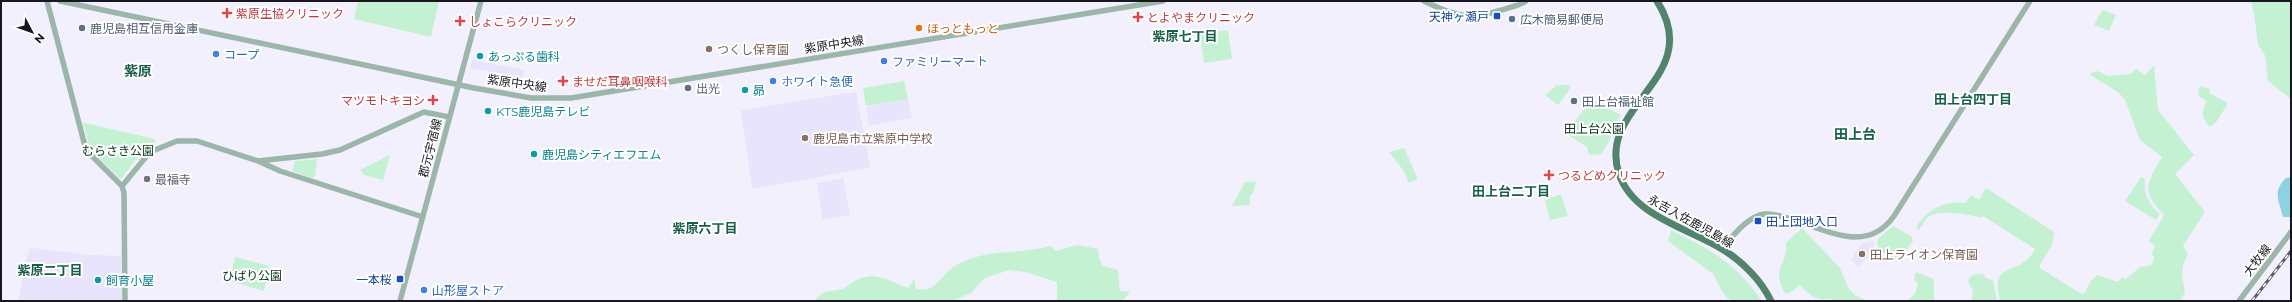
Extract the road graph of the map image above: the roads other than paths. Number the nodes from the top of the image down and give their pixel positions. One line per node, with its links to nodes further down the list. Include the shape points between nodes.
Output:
1 (47, 1): 12 (street, via 86,150)
2 (60, 1): 9 (street, 紫原中央線)
3 (481, 1): 9 (street, 郡元宇宿線)
4 (1163, 1): 9 (street, 紫原中央線, via 571,98 530,98)
5 (1424, 1): 6 (street, via 1451,14 1467,17 1491,13)
6 (1526, 1)
7 (1657, 1): 15 (main road, 永吉入佐鹿児島線, via 1669,34 1667,57 1660,76 1621,128 1616,144 1617,168 1626,189 1643,207)
8 (2030, 1): 15 (street, via 1894,216 1883,229 1867,237 1852,238 1779,215 1764,214 1745,225)
9 (458, 84): 10 (street, 郡元宇宿線)
10 (449, 117): 11 (street, via 424,112 340,150); 13 (street, 郡元宇宿線)
11 (258, 161): 12 (street, via 197,141 177,140 150,152); 13 (street, via 280,171)
12 (122, 186): 16 (street)
13 (423, 217): 17 (street, 郡元宇宿線)
14 (2291, 232): 19 (street, 大牧線)
15 (1723, 249): 18 (main road, 永吉入佐鹿児島線, via 1746,268)
16 (125, 301)
17 (400, 301)
18 (1771, 301)
19 (2239, 301)

